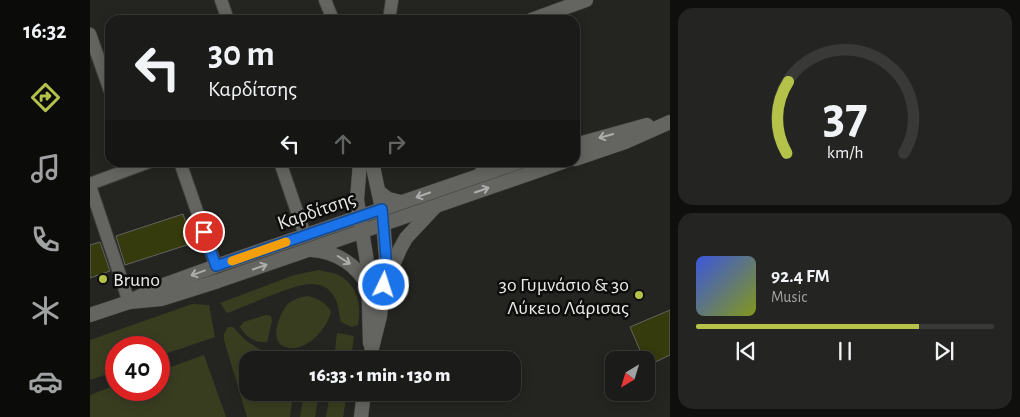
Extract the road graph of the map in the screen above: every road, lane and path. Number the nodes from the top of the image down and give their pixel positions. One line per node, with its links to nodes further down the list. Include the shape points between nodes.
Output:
1 (221, 0): 5 (street)
2 (325, 0): 6 (street)
3 (392, 0): 7 (street)
4 (586, 0): 8 (main road)
5 (226, 15)
6 (330, 15)
7 (390, 15)
8 (545, 15)
9 (90, 34): 10 (street)
10 (105, 77)
11 (670, 121): 12 (main road, one-way to 12); 13 (main road, via 625,142)
12 (580, 144)
13 (580, 156)
14 (131, 167): 23 (street)
15 (182, 167): 33 (street)
16 (282, 167): 31 (street)
17 (359, 167): 28 (main road, via 357,190)
18 (373, 167): 24 (main road)
19 (480, 167): 22 (lane)
20 (505, 167): 22 (main road, Καρδίτσης)
21 (549, 167): 26 (main road, Καρδίτσης, one-way to 21)
22 (475, 178): 25 (main road, Καρδίτσης, one-way to 25)
23 (90, 185): 36 (street)
24 (379, 192): 25 (main road, via 388,199); 27 (main road)
25 (402, 202): 27 (main road, Καρδίτσης)
26 (436, 206): 29 (main road, Καρδίτσης); 34 (main road, via 406,238)
27 (382, 209): 28 (main road, Καρδίτσης); 29 (main road)
28 (360, 217): 30 (main road); 31 (main road, Καρδίτσης)
29 (384, 223): 30 (main road, Καρδίτσης); 34 (main road)
30 (362, 231): 32 (main road, Καρδίτσης); 35 (main road)
31 (305, 235): 33 (main road, Καρδίτσης)
32 (308, 250): 35 (main road, one-way to 35, via 328,252 344,260 361,273); 36 (main road, Καρδίτσης, one-way to 32, via 161,299)
33 (216, 266): 36 (main road, Καρδίτσης, one-way to 36, via 158,287)
34 (384, 285): 39 (main road)
35 (369, 287): 38 (main road)
36 (129, 302): 37 (main road, Καρδίτσης)
37 (90, 315)
38 (370, 351)
39 (371, 351)
40 (363, 401): 41 (main road)
41 (361, 417)

